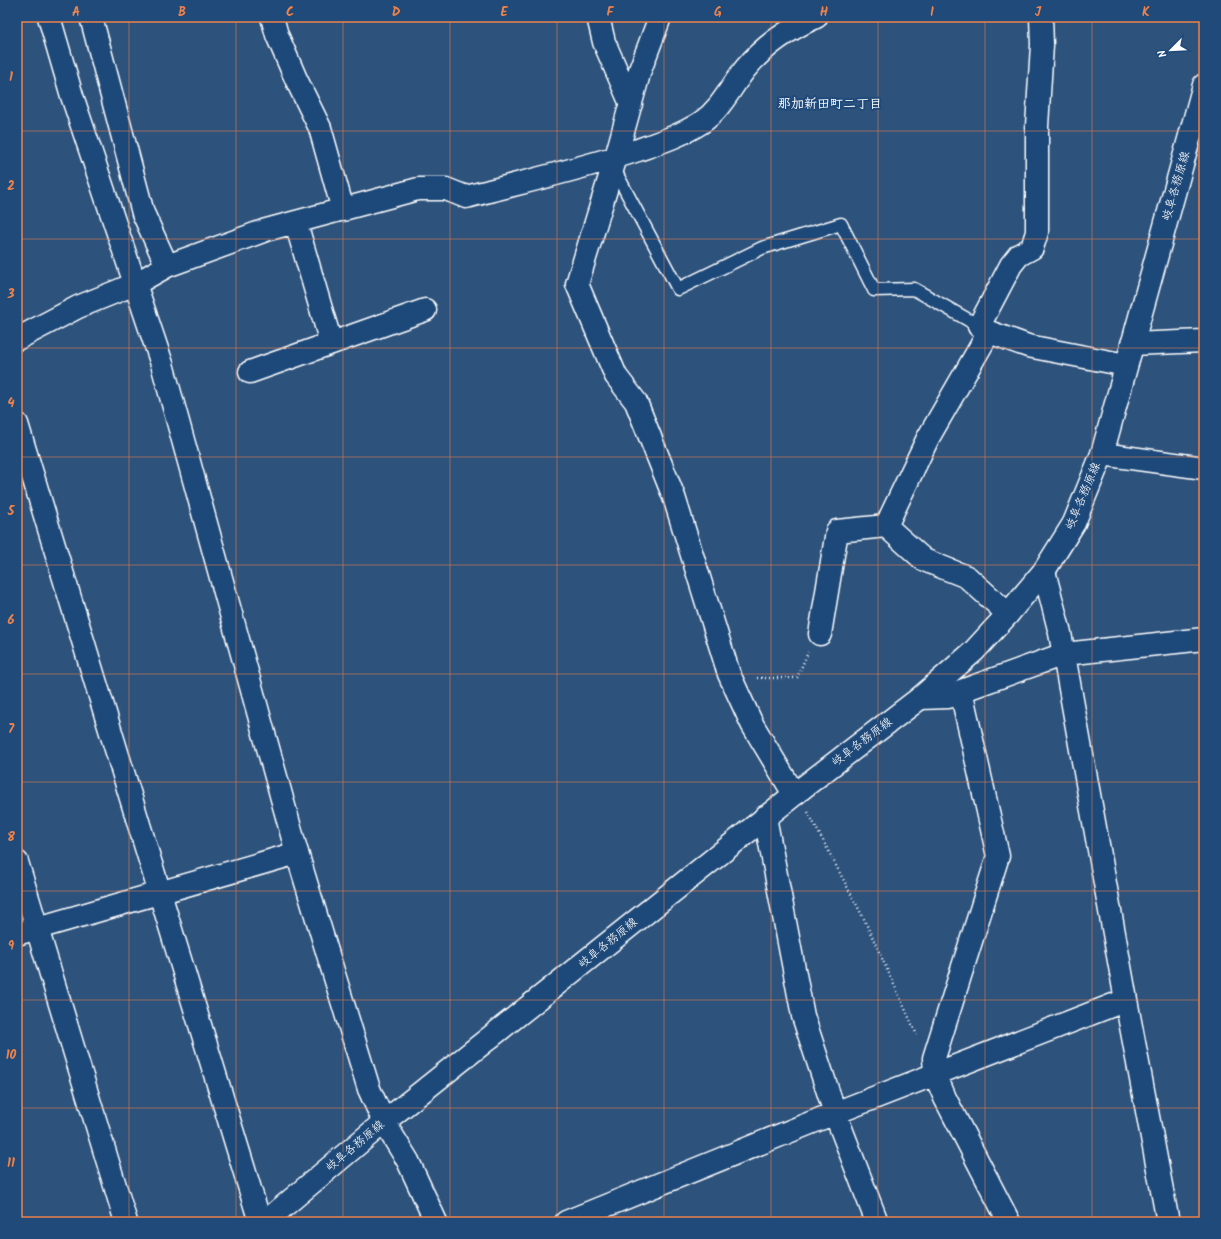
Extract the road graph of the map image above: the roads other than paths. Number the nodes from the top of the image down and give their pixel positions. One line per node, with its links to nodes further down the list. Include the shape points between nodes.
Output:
1 (49, 17): 14 (street, via 72,96)
2 (91, 17): 13 (street, via 143,213)
3 (272, 17): 11 (street, via 296,79 320,128)
4 (598, 17): 9 (street, via 604,42)
5 (660, 17): 9 (street, via 640,70)
6 (816, 17): 10 (street, via 767,46 746,68 723,102 703,121 679,135)
7 (1041, 17): 16 (street, via 1037,232 1032,248 1019,255 1011,265)
8 (1204, 85): 20 (street, 岐阜各務原線)
9 (631, 104): 10 (street)
10 (615, 162): 11 (street, via 466,197 446,189 418,189); 16 (lane, via 678,289 762,248 841,224 874,290 914,289); 34 (street, via 577,284 616,376 636,402 674,497 731,678 752,724)
11 (343, 210): 12 (street)
12 (296, 223): 13 (street, via 266,230); 19 (street)
13 (167, 266): 14 (street)
14 (135, 284): 17 (street, via 78,307); 36 (street, via 162,364)
15 (426, 310): 19 (street)
16 (984, 329): 21 (street, via 1028,346); 26 (street)
17 (17, 338)
18 (1204, 341): 20 (street)
19 (331, 344): 22 (street)
20 (1132, 344): 21 (street, 岐阜各務原線)
21 (1126, 365): 24 (street, 岐阜各務原線)
22 (250, 372)
23 (17, 424): 38 (street)
24 (1102, 454): 25 (street); 27 (street, 岐阜各務原線, via 1074,523)
25 (1204, 468)
26 (886, 526): 28 (street, via 924,560 967,577); 29 (street, via 838,531)
27 (1044, 571): 28 (street, 岐阜各務原線); 31 (street)
28 (1008, 614): 33 (street, 岐阜各務原線, via 974,651)
29 (820, 634)
30 (1204, 639): 31 (street)
31 (1064, 654): 32 (street); 40 (street)
32 (961, 691): 33 (street, via 948,697); 41 (street, via 998,856 934,1058)
33 (920, 698): 34 (street, 岐阜各務原線)
34 (794, 794): 35 (street, 岐阜各務原線)
35 (765, 817): 42 (street, via 802,1016); 43 (street, 岐阜各務原線)
36 (297, 853): 38 (street); 43 (street, via 369,1089)
37 (17, 862): 39 (street)
38 (160, 892): 39 (street); 45 (street)
39 (27, 931): 44 (street)
40 (1126, 1000): 41 (street); 51 (street)
41 (935, 1074): 42 (street); 50 (street)
42 (835, 1113): 48 (street); 49 (street)
43 (384, 1122): 46 (street, 岐阜各務原線); 47 (street, via 408,1161)
44 (126, 1222)
45 (260, 1222)
46 (266, 1222)
47 (436, 1222)
48 (566, 1222)
49 (877, 1222)
50 (1009, 1222)
51 (1168, 1222)

